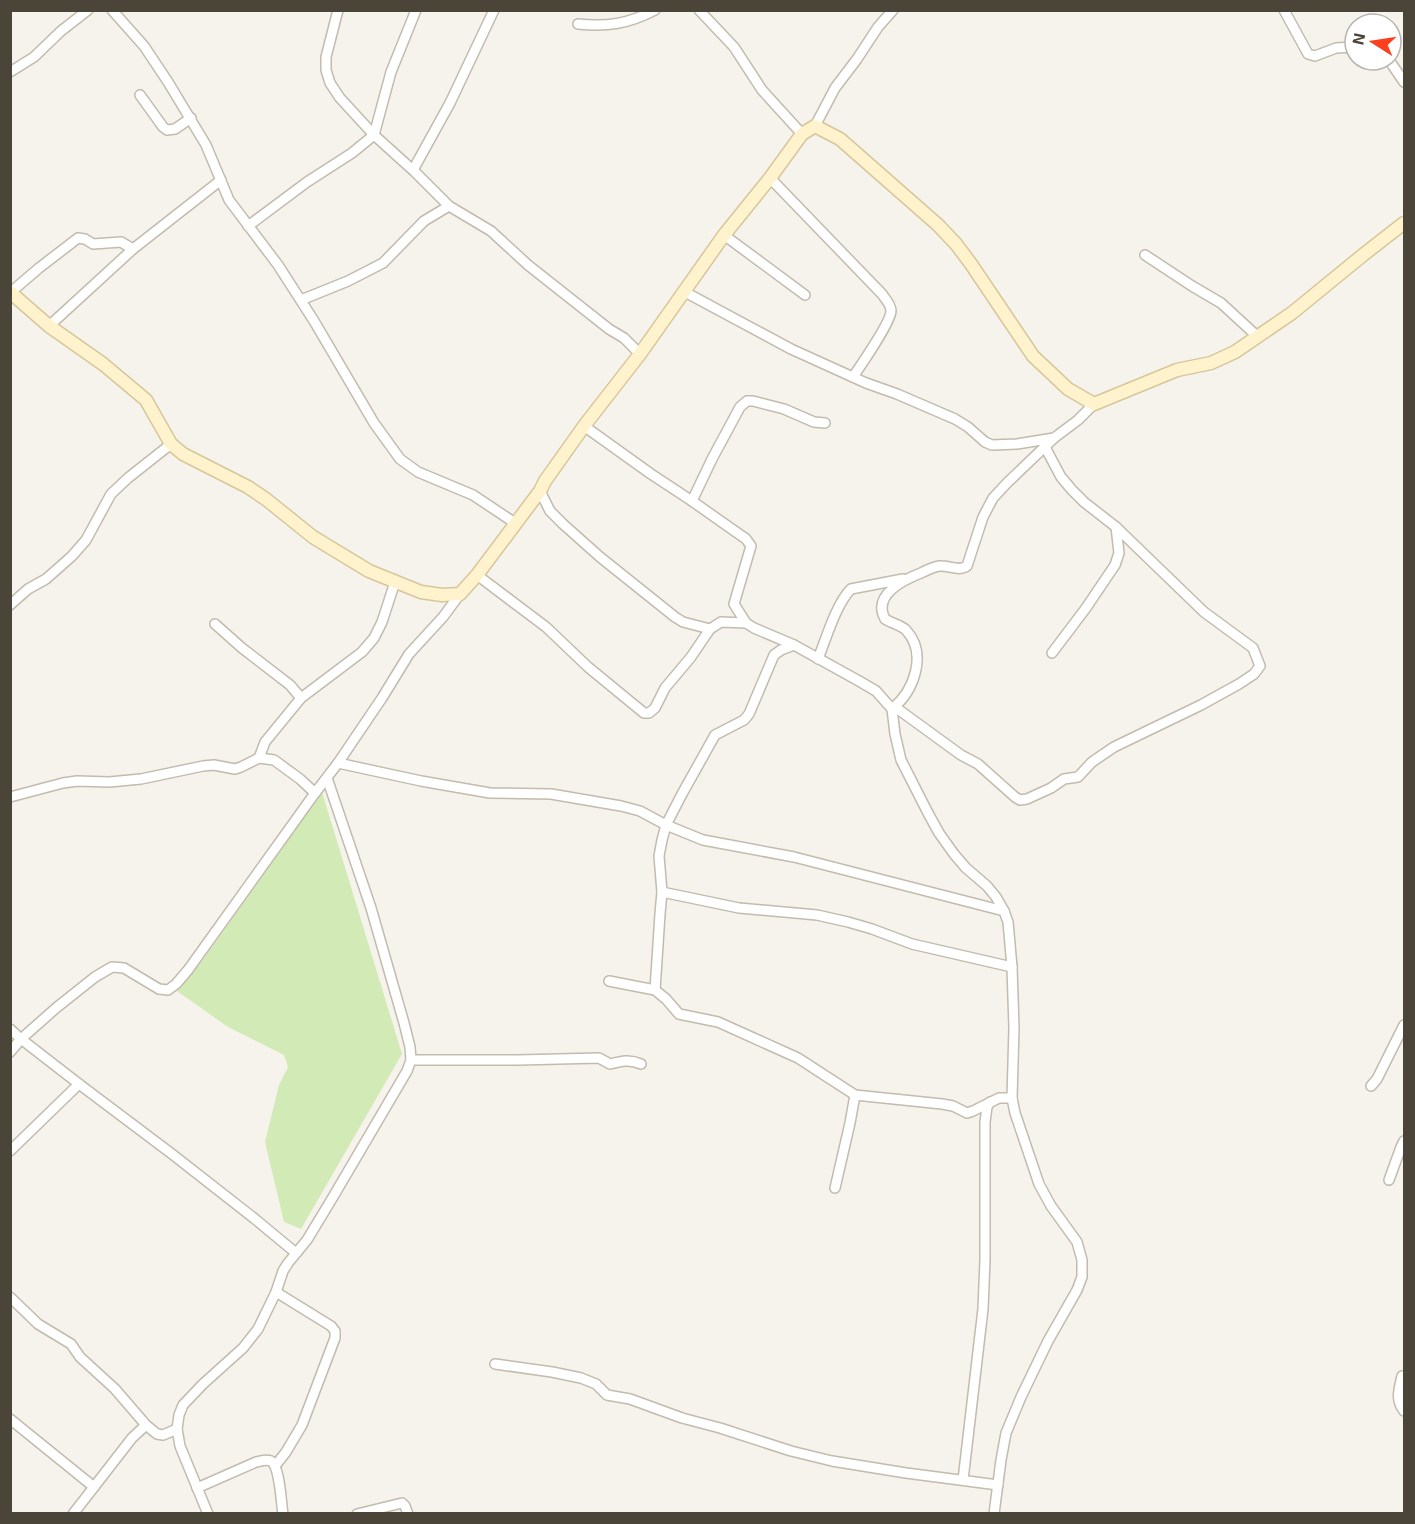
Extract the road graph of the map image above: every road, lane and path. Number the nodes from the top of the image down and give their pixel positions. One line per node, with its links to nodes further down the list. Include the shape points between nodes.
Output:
1 (88, 10): 12 (street, via 34,57)
2 (112, 10): 14 (street, via 144,46)
3 (338, 10): 17 (street, via 326,70 330,83)
4 (416, 10): 17 (street, via 392,72)
5 (494, 10): 18 (street)
6 (655, 10): 10 (street, via 616,24)
7 (699, 10): 16 (street, via 734,47 762,90)
8 (893, 10): 15 (street, via 835,88)
9 (1284, 10): 11 (street, via 1308,54 1315,56)
10 (578, 24)
11 (1343, 48)
12 (10, 72)
13 (141, 95): 14 (street, via 167,130)
14 (191, 118): 20 (street)
15 (815, 126): 16 (street); 35 (street, via 840,139 938,225 971,264 1034,356 1068,389)
16 (802, 134): 19 (street)
17 (374, 135): 18 (street); 23 (street)
18 (413, 170): 21 (street)
19 (771, 178): 24 (street); 34 (street, via 890,306 885,325)
20 (221, 180): 23 (street, via 229,200); 25 (street)
21 (449, 206): 30 (street, via 424,222 383,263); 33 (street, via 491,231)
22 (1404, 223): 32 (street)
23 (248, 226): 30 (street)
24 (724, 235): 27 (street); 29 (street)
25 (133, 249): 28 (street, via 121,242 93,244 78,238); 31 (street)
26 (1145, 255): 32 (street, via 1221,303)
27 (683, 291): 33 (street); 34 (street, via 791,350)
28 (11, 292): 31 (street)
29 (805, 295)
30 (301, 300): 43 (street, via 374,423 400,459 418,472 473,495)
31 (49, 326): 39 (street, via 146,400)
32 (1258, 337): 35 (street, via 1211,363 1177,370)
33 (640, 354): 37 (street)
34 (853, 377): 38 (street, via 955,419 985,442 1017,444)
35 (1094, 404): 38 (street)
36 (825, 423): 42 (street, via 747,401 735,415)
37 (584, 426): 41 (street); 42 (street)
38 (1054, 438): 40 (street)
39 (171, 444): 47 (street, via 258,494 350,560); 49 (street, via 111,494 86,540 72,556)
40 (1045, 447): 44 (street, via 1072,490); 46 (street, via 993,498 967,566 936,566)
41 (540, 491): 43 (street); 52 (street, via 550,511 617,570 675,617)
42 (692, 501): 51 (street, via 751,546 734,604)
43 (515, 523): 45 (street)
44 (1116, 527): 54 (street, via 1119,553 1115,565); 57 (street, via 1204,612 1253,648 1260,666 1254,674 1114,747 1078,777 1064,779 1020,800 978,764)
45 (477, 575): 48 (street); 52 (street, via 546,627 644,713 656,708 665,688)
46 (906, 579): 55 (street, via 850,589); 57 (street, via 888,592 881,608 885,619 905,629 918,655 911,686)
47 (395, 582): 48 (street, via 421,592); 56 (street, via 374,638 362,652)
48 (460, 594): 59 (street, via 409,654)
49 (10, 605)
50 (215, 624): 56 (street)
51 (746, 624): 52 (street, via 721,622); 53 (street)
52 (710, 629)
53 (794, 645): 55 (street); 63 (street, via 774,655 744,720 715,735)
54 (1052, 653)
55 (818, 658): 57 (street, via 876,692)
56 (301, 698): 58 (street, via 265,742)
57 (893, 708): 65 (street, via 901,760 928,813 954,854 987,886)
58 (259, 758): 61 (street, via 274,760); 62 (street, via 235,769 214,765 141,779 76,781)
59 (338, 763): 60 (street); 63 (street, via 490,793 551,794 621,806)
60 (327, 778): 61 (street); 73 (street, via 371,908)
61 (315, 794): 71 (street, via 176,984 168,990 159,989 123,968 112,966)
62 (10, 797)
63 (666, 825): 64 (street, via 659,856); 65 (street, via 703,840 794,857)
64 (662, 892): 66 (street, via 739,908 817,915 872,928 912,944); 68 (street)
65 (1004, 910): 66 (street)
66 (1012, 967): 78 (street)
67 (609, 981): 68 (street)
68 (655, 990): 77 (street, via 682,1015 717,1022 798,1058)
69 (1404, 1025): 76 (street)
70 (10, 1029): 71 (street)
71 (21, 1039): 72 (street); 75 (street)
72 (10, 1052)
73 (411, 1060): 74 (street, via 600,1058 610,1064); 84 (street, via 344,1179)
74 (641, 1064)
75 (80, 1084): 81 (street); 84 (street)
76 (1371, 1086)
77 (855, 1095): 79 (street, via 942,1104 967,1113); 83 (street)
78 (1012, 1098): 79 (street); 95 (street, via 1039,1184 1077,1242 1082,1277 1006,1433)
79 (990, 1102): 94 (street, via 985,1122 983,1309)
80 (1404, 1141): 82 (street)
81 (10, 1151)
82 (1389, 1180)
83 (835, 1188)
84 (296, 1253): 85 (street)
85 (276, 1292): 92 (street, via 258,1329 243,1348 183,1405); 93 (street, via 332,1326 335,1338 302,1425)
86 (10, 1298): 91 (street, via 38,1324 71,1344)
87 (495, 1364): 94 (street, via 581,1378 596,1384 606,1395 630,1399 791,1451 832,1461)
88 (1402, 1376): 89 (street, via 1398,1392)
89 (1404, 1411)
90 (10, 1419): 96 (street)
91 (146, 1425): 92 (street, via 163,1436); 96 (street)
92 (177, 1429): 97 (street)
93 (275, 1466): 97 (street, via 264,1460 256,1462); 100 (street)
94 (963, 1480): 95 (street)
95 (998, 1485): 103 (street)
96 (94, 1487): 98 (street)
97 (197, 1488): 99 (street)
98 (73, 1514)
99 (208, 1514)
100 (283, 1514)
101 (357, 1514): 102 (street, via 402,1503)
102 (408, 1514)
103 (994, 1514)

